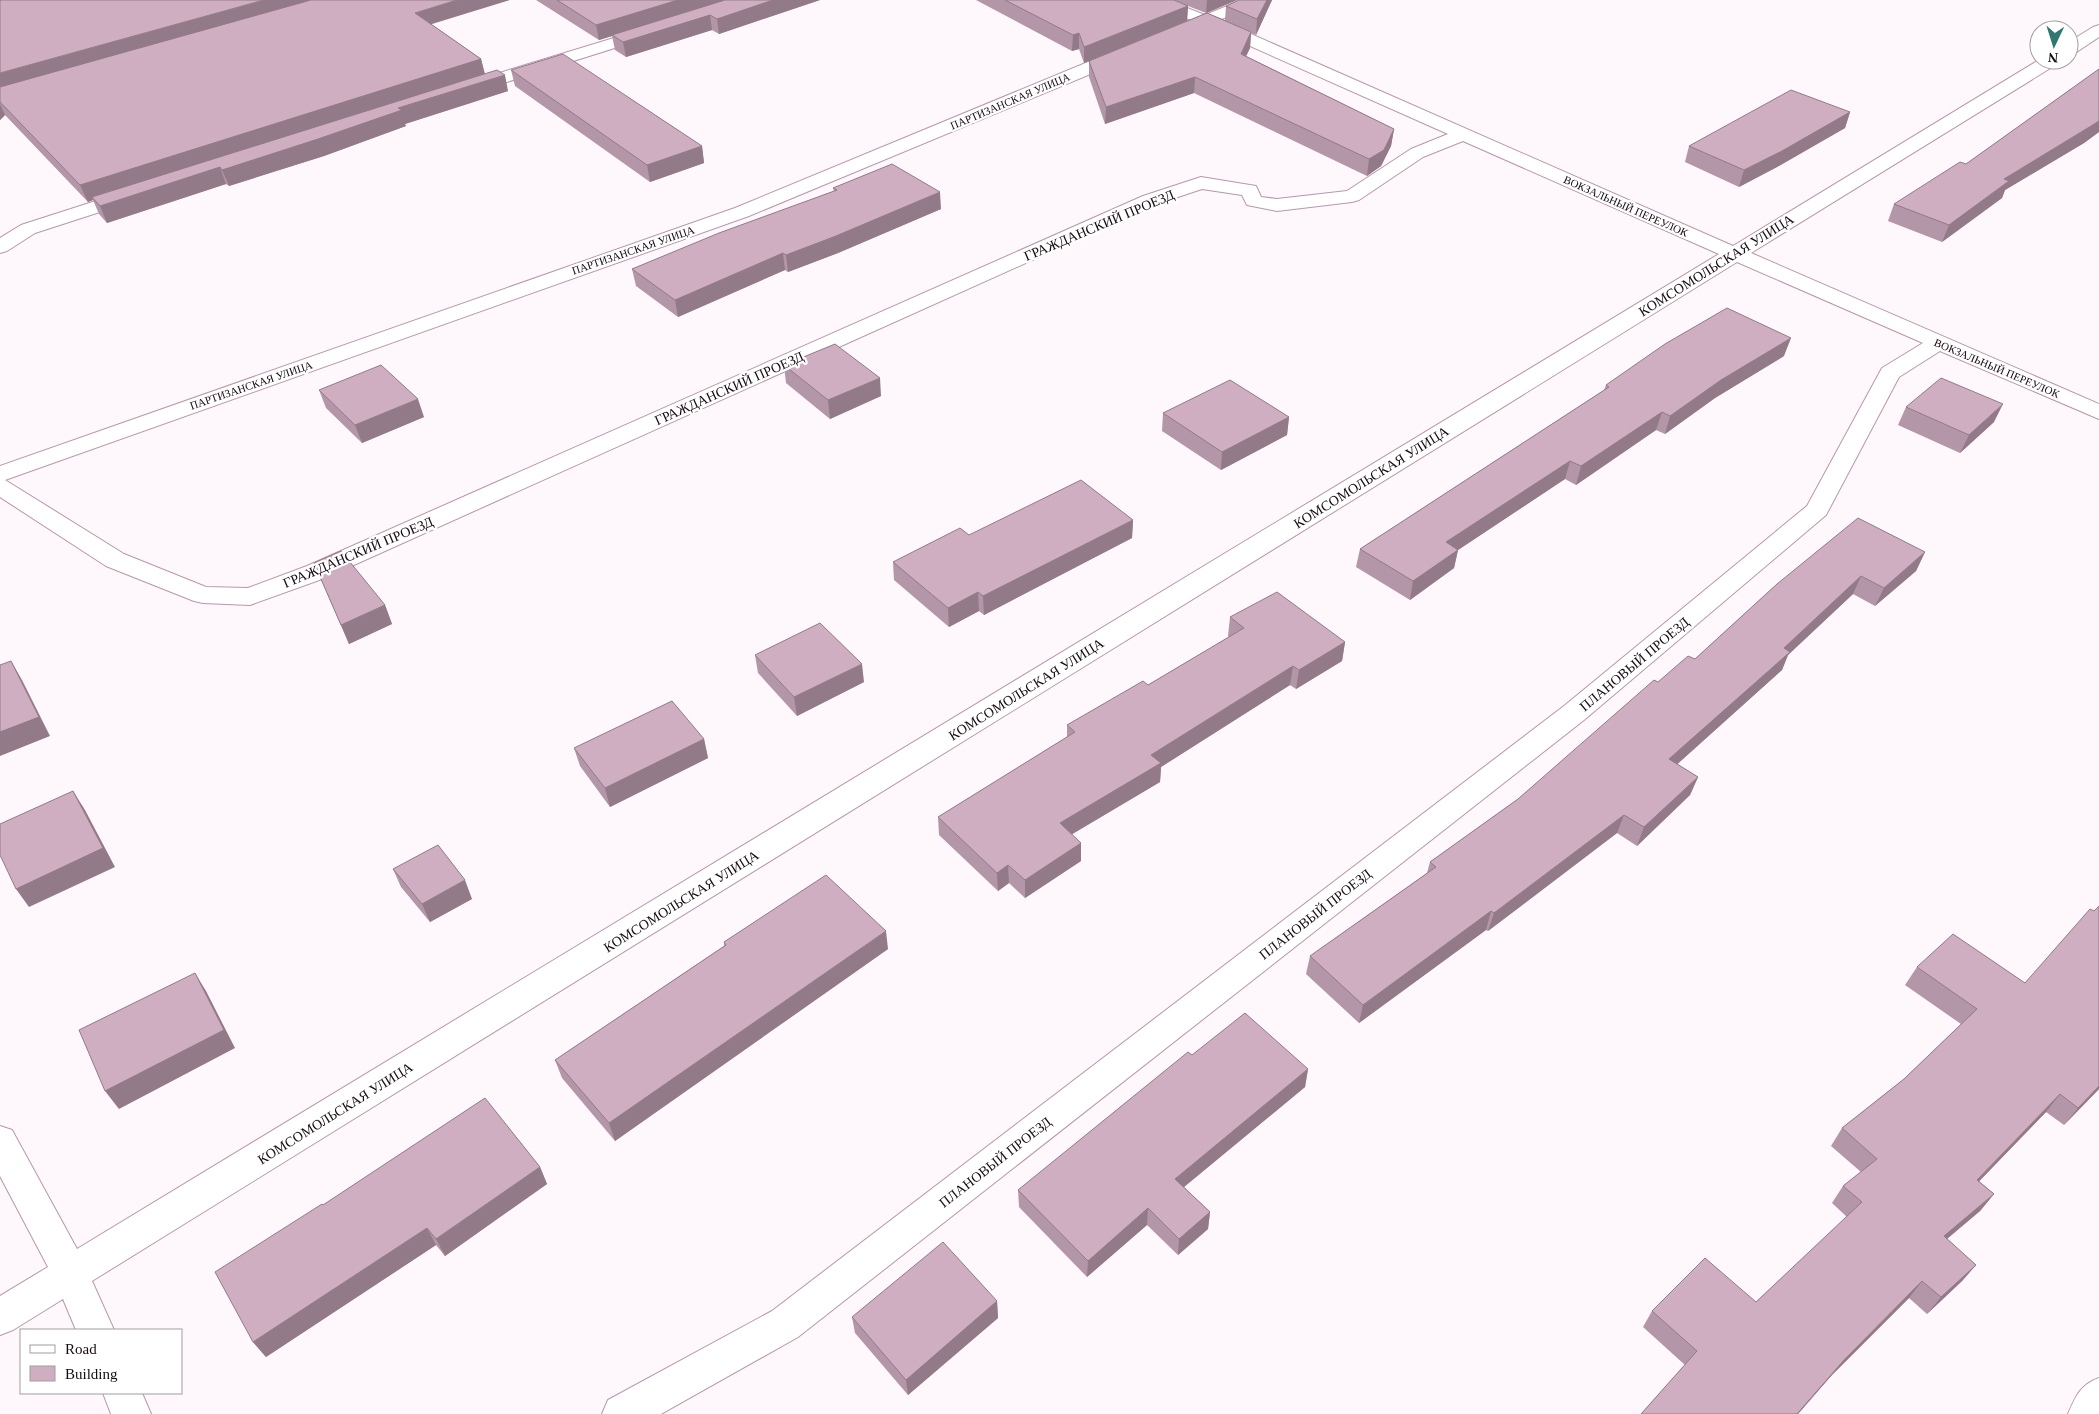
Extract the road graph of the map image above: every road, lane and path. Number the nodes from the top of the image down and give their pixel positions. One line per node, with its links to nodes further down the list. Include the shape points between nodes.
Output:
1 (1153, 0): 3 (street, ВОКЗАЛЬНЫЙ ПЕРЕУЛОК)
2 (1256, 0): 3 (street)
3 (1204, 20): 6 (street); 11 (street, ВОКЗАЛЬНЫЙ ПЕРЕУЛОК)
4 (662, 28): 10 (street)
5 (2099, 30): 7 (street)
6 (1168, 35)
7 (2079, 43)
8 (1141, 47): 17 (street, ПАРТИЗАНСКАЯ УЛИЦА, via 742,212)
9 (2035, 70): 14 (street, КОМСОМОЛЬСКАЯ УЛИЦА)
10 (456, 92)
11 (1463, 134): 14 (street, ВОКЗАЛЬНЫЙ ПЕРЕУЛОК); 18 (street, ГРАЖДАНСКИЙ ПРОЕЗД, via 1417,153 1352,196 1278,205 1254,201 1249,190 1201,183 1150,200 316,572 250,597 203,595 115,560)
12 (151, 189): 13 (street, via 28,229)
13 (0, 247)
14 (1734, 254): 15 (street, ВОКЗАЛЬНЫЙ ПЕРЕУЛОК); 20 (street, КОМСОМОЛЬСКАЯ УЛИЦА)
15 (1938, 342): 16 (street, ВОКЗАЛЬНЫЙ ПЕРЕУЛОК); 26 (street, ПЛАНОВЫЙ ПРОЕЗД, via 1890,373 1817,510 1574,714 784,1324)
16 (2099, 412)
17 (0, 474)
18 (0, 486)
19 (0, 1141): 20 (street)
20 (71, 1276): 21 (street, КОМСОМОЛЬСКАЯ УЛИЦА); 22 (street)
21 (0, 1318)
22 (95, 1329)
23 (122, 1394): 25 (street)
24 (2099, 1397): 27 (street)
25 (131, 1414)
26 (622, 1414)
27 (2088, 1414)

